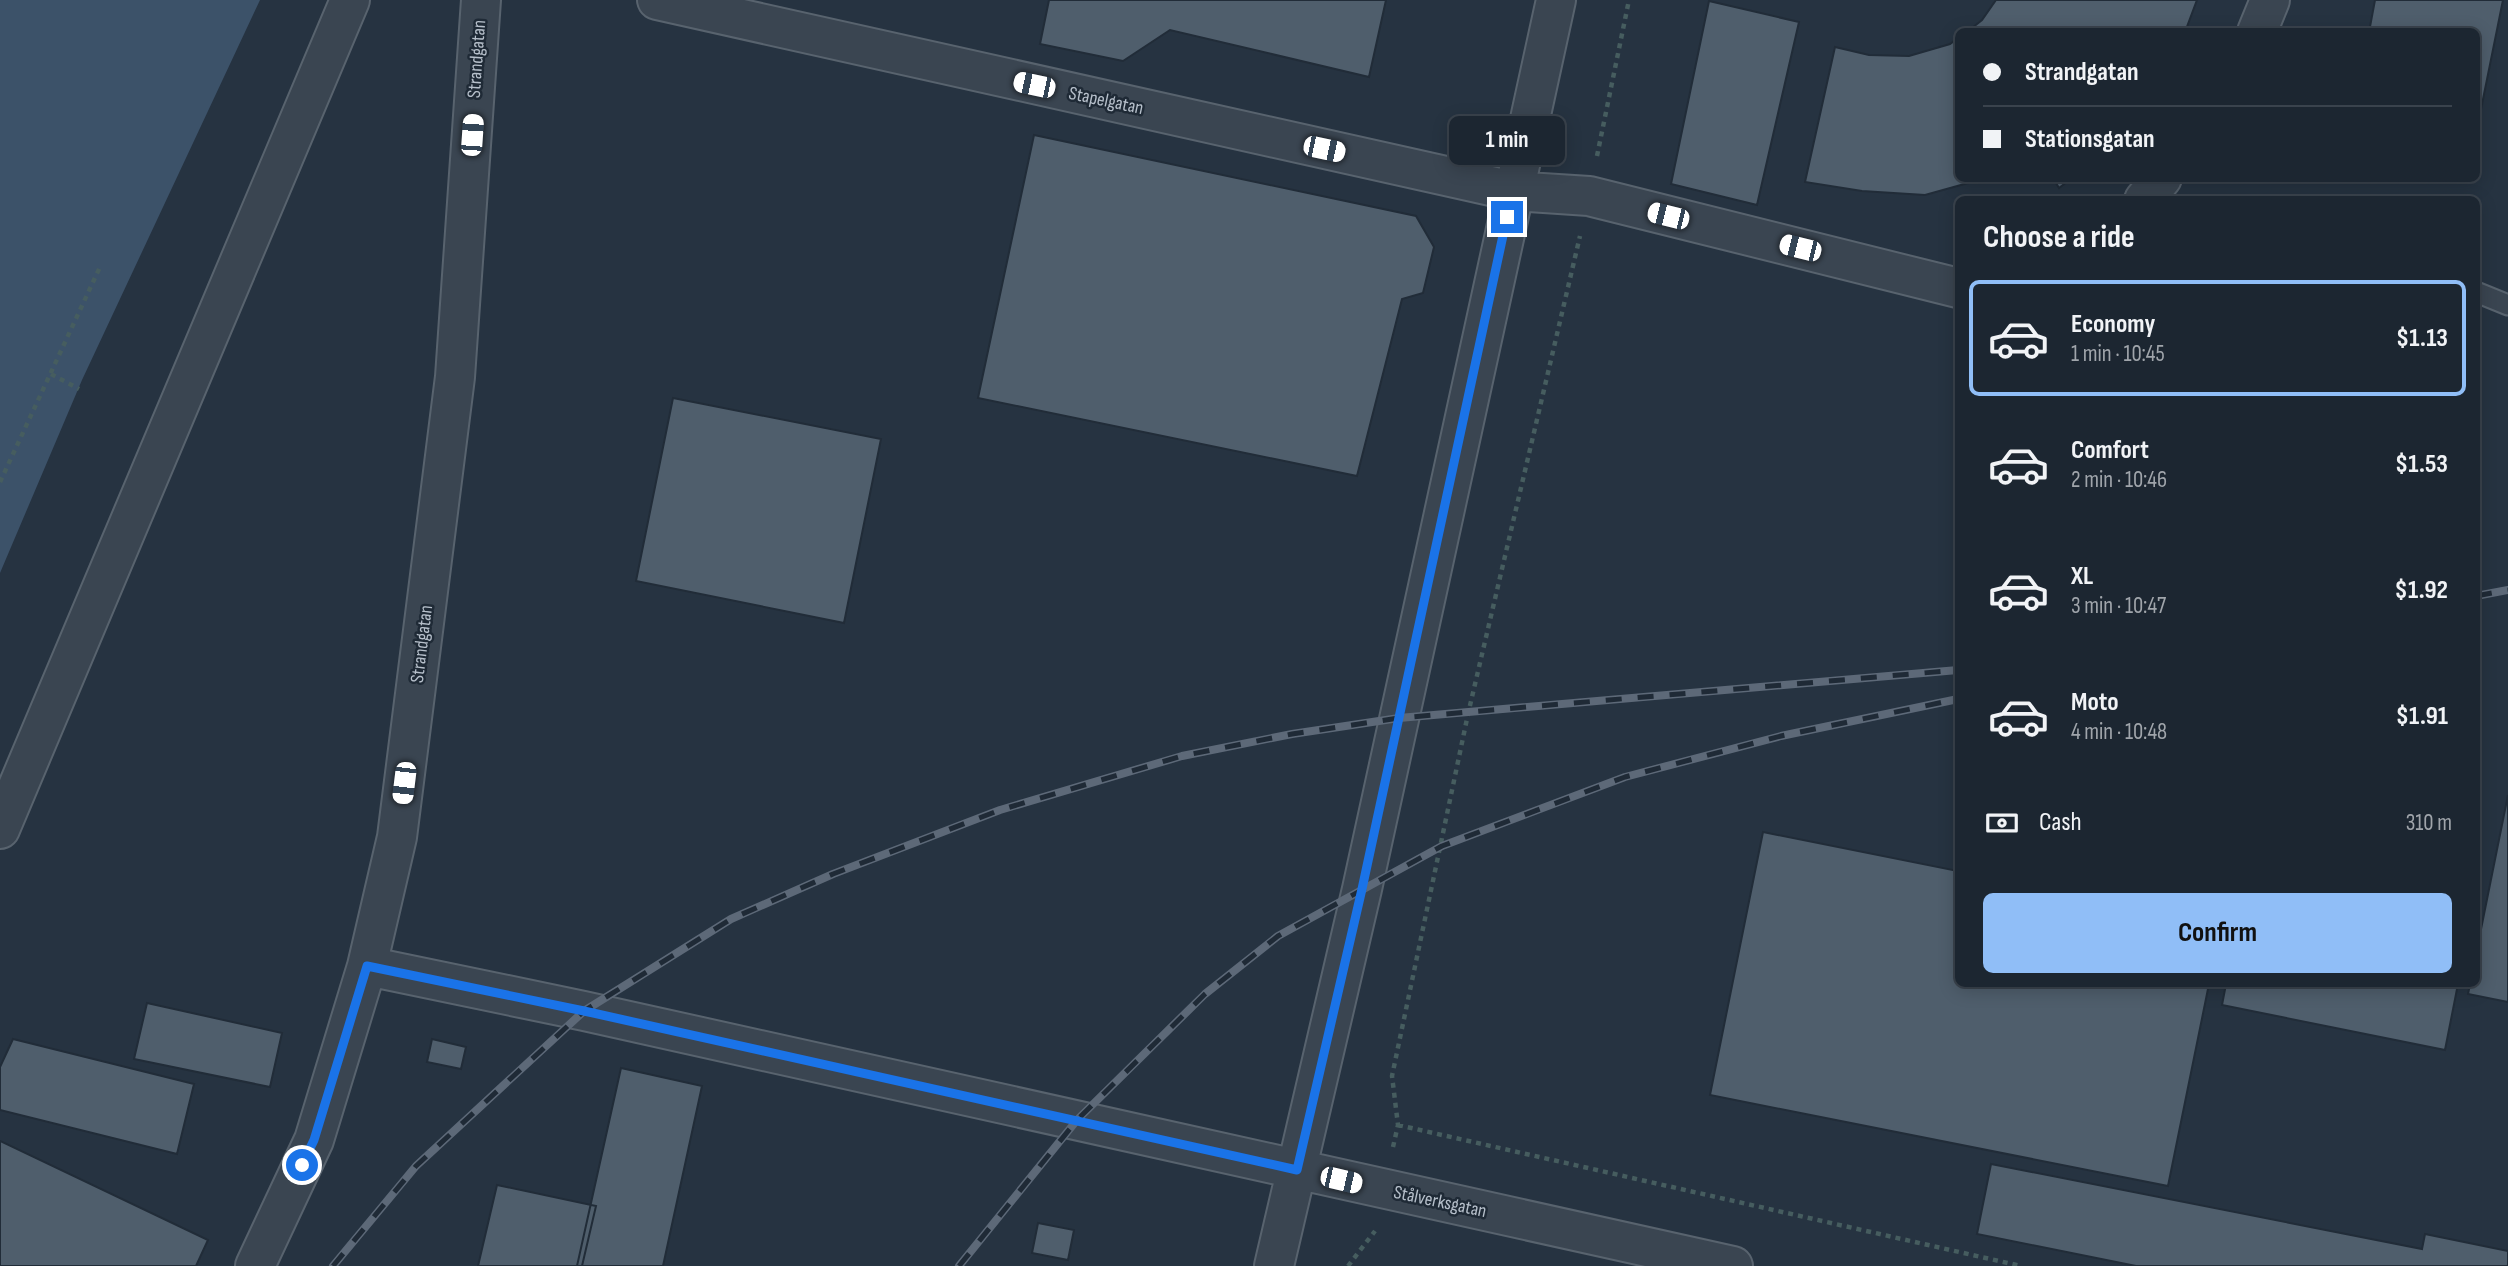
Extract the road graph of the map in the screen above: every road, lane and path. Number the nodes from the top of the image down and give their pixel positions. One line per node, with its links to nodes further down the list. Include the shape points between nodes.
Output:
1 (350, 0): 19 (street)
2 (481, 0): 20 (street, Strandgatan, via 456,377 397,836)
3 (657, 0): 9 (street, Stapelgatan)
4 (1556, 0): 9 (street)
5 (1629, 0): 10 (path)
6 (2270, 0): 7 (street)
7 (2259, 28)
8 (2159, 182): 11 (street)
9 (1513, 191): 10 (street, Stapelgatan); 21 (street)
10 (1589, 196): 13 (street, Stapelgatan); 25 (path, via 1468,713 1392,1076 1398,1125)
11 (2147, 196)
12 (100, 267): 16 (path)
13 (1955, 287)
14 (2480, 294): 15 (lane)
15 (2508, 305)
16 (51, 374): 17 (path); 18 (path)
17 (79, 389)
18 (0, 482)
19 (0, 829)
20 (367, 966): 21 (street, Stålverksgatan); 22 (street, Strandgatan, via 314,1140)
21 (1297, 1170): 23 (street); 24 (street, Stålverksgatan)
22 (255, 1266)
23 (1275, 1266)
24 (1734, 1266)
25 (2021, 1266)

